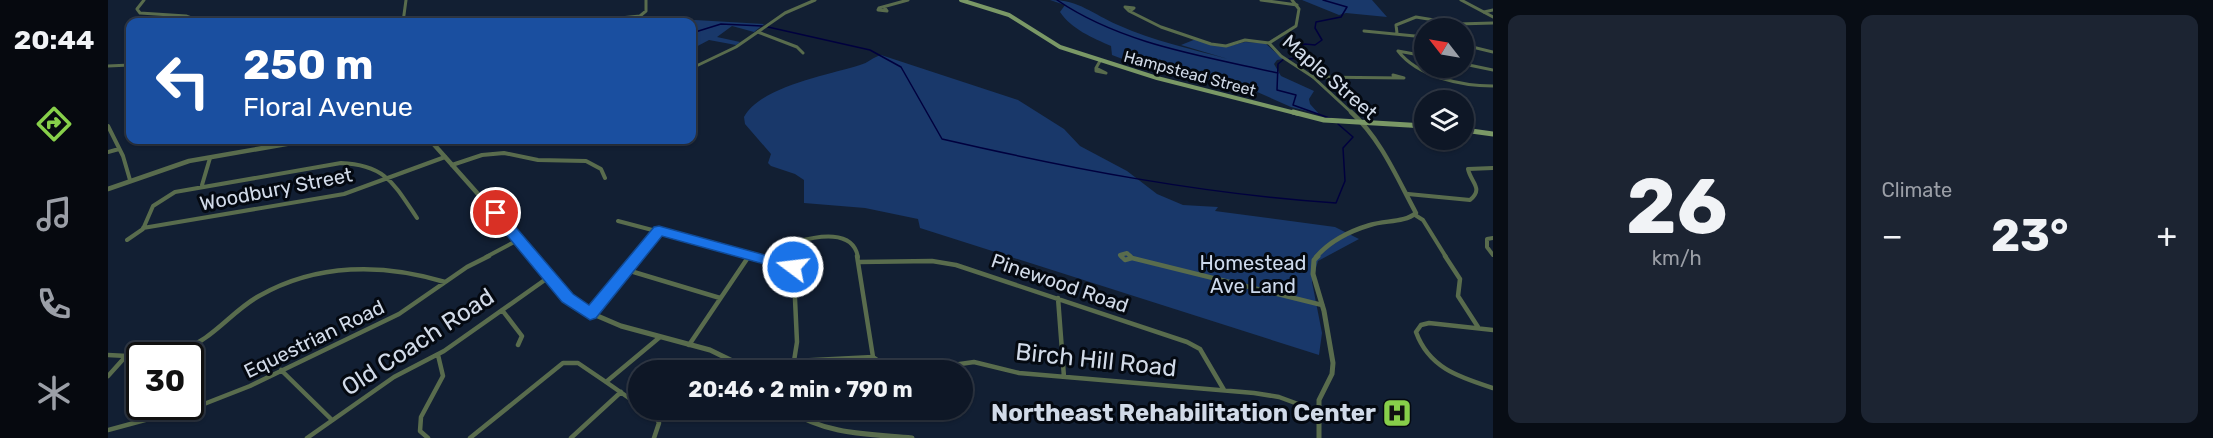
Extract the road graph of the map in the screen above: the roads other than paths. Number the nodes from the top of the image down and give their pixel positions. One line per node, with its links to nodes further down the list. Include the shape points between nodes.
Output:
1 (144, 0): 18 (street, via 137,9 140,13)
2 (406, 0): 19 (street)
3 (646, 0): 20 (street, via 646,11 640,16)
4 (815, 0): 23 (street, via 785,13)
5 (908, 0): 13 (street)
6 (961, 0): 31 (main road, Hampstead Street, via 1009,15 1060,46)
7 (1261, 0): 11 (street); 12 (street)
8 (1292, 0): 12 (street, Maple Street)
9 (1462, 0): 10 (street); 16 (street)
10 (1468, 0)
11 (1256, 1)
12 (1297, 5): 26 (street, Maple Street, via 1300,12 1296,26)
13 (884, 7)
14 (1493, 10): 16 (street)
15 (1130, 12): 26 (street, via 1211,44 1227,46 1245,40)
16 (1484, 12): 17 (street)
17 (1493, 17)
18 (191, 18)
19 (404, 18)
20 (620, 18)
21 (1493, 23): 24 (street, via 1458,24 1414,17 1397,24)
22 (1360, 28): 24 (street)
23 (758, 32): 29 (street, via 797,46); 35 (street)
24 (1397, 33): 25 (street)
25 (1414, 35)
26 (1269, 43): 39 (street, Maple Street)
27 (1474, 47): 28 (street)
28 (1493, 52)
29 (803, 53)
30 (1414, 54): 32 (street, via 1398,51)
31 (1100, 61): 37 (street); 43 (main road, Hampstead Street, via 1306,117)
32 (1414, 63)
33 (126, 65): 34 (street)
34 (108, 66)
35 (696, 66)
36 (1474, 66): 38 (street)
37 (1096, 68)
38 (1493, 70)
39 (1313, 77): 40 (street); 43 (street, Maple Street)
40 (1394, 77)
41 (1442, 78): 42 (street, via 1467,86)
42 (1493, 86)
43 (1365, 125): 45 (main road, Hampstead Street); 61 (street, Maple Street)
44 (108, 126): 50 (street)
45 (1414, 126)
46 (1474, 131): 47 (main road)
47 (1493, 134)
48 (286, 144): 52 (street)
49 (434, 144): 53 (street)
50 (119, 149): 51 (street); 58 (street)
51 (108, 152)
52 (210, 157): 58 (street); 59 (street)
53 (445, 157): 54 (street); 56 (street, Woodbury Street)
54 (452, 165): 57 (street, via 483,154 503,153 539,160 585,161 597,166); 69 (street)
55 (1493, 168): 61 (street, via 1468,169 1478,189 1470,200)
56 (389, 178): 59 (street, via 372,165 340,163); 63 (street); 65 (street, Woodbury Street, via 344,194)
57 (605, 178)
58 (130, 180): 60 (street)
59 (202, 185): 65 (street, via 158,201 148,211)
60 (108, 189)
61 (1408, 194): 62 (street, Maple Street)
62 (1415, 215): 80 (street, via 1373,223 1322,249 1313,269); 83 (street, via 1423,220 1460,279 1458,296)
63 (417, 218)
64 (618, 222): 66 (street)
65 (143, 229): 68 (street)
66 (659, 230): 70 (street); 75 (street)
67 (1493, 238): 71 (street, via 1487,242)
68 (127, 240)
69 (518, 240): 76 (street); 77 (street, Equestrian Road, via 484,256)
70 (748, 255): 74 (street); 78 (street)
71 (1493, 255)
72 (1132, 258): 80 (street)
73 (859, 262): 74 (street, via 852,242 826,238 797,242 793,248); 79 (street, Pinewood Road, via 949,263); 92 (street)
74 (793, 267): 94 (street, via 797,342)
75 (627, 270): 78 (street); 82 (street)
76 (549, 277): 81 (street, Old Coach Road); 82 (street, via 573,303)
77 (446, 283): 86 (street, via 399,271 347,269 316,273 258,296); 96 (street, Equestrian Road, via 384,322)
78 (720, 298): 88 (street)
79 (1058, 298): 98 (street); 101 (street, Pinewood Road, via 1198,346)
80 (1323, 305): 104 (street, via 1333,363)
81 (502, 310): 87 (street, via 522,336); 90 (street, Old Coach Road)
82 (590, 314): 85 (street)
83 (1478, 327): 84 (street); 100 (street, via 1429,323 1416,332 1426,356 1443,370)
84 (1493, 330)
85 (660, 337): 88 (street); 99 (street)
86 (198, 342)
87 (518, 345)
88 (689, 346): 93 (street)
89 (108, 355): 91 (street)
90 (438, 355): 105 (street, Old Coach Road, via 394,377); 110 (street, via 443,376 419,426)
91 (126, 356): 97 (street)
92 (873, 357): 95 (street); 98 (street, Birch Hill Road, via 882,365 902,369 938,369 974,362 1012,372)
93 (731, 360)
94 (794, 360)
95 (814, 360)
96 (281, 370): 105 (street); 108 (street, Equestrian Road, via 224,397)
97 (108, 376)
98 (1064, 377): 101 (street, Birch Hill Road)
99 (606, 382): 102 (street); 111 (street, via 578,363 567,362)
100 (1493, 388)
101 (1224, 390): 104 (street, Birch Hill Road, via 1272,396)
102 (621, 392): 103 (street); 112 (street)
103 (628, 397)
104 (1317, 411): 115 (street)
105 (333, 420): 109 (street, Old Coach Road)
106 (658, 420): 113 (street)
107 (805, 420): 114 (street)
108 (108, 430)
109 (309, 437)
110 (428, 438)
111 (470, 438)
112 (571, 438)
113 (654, 438)
114 (912, 438)
115 (1319, 438)

